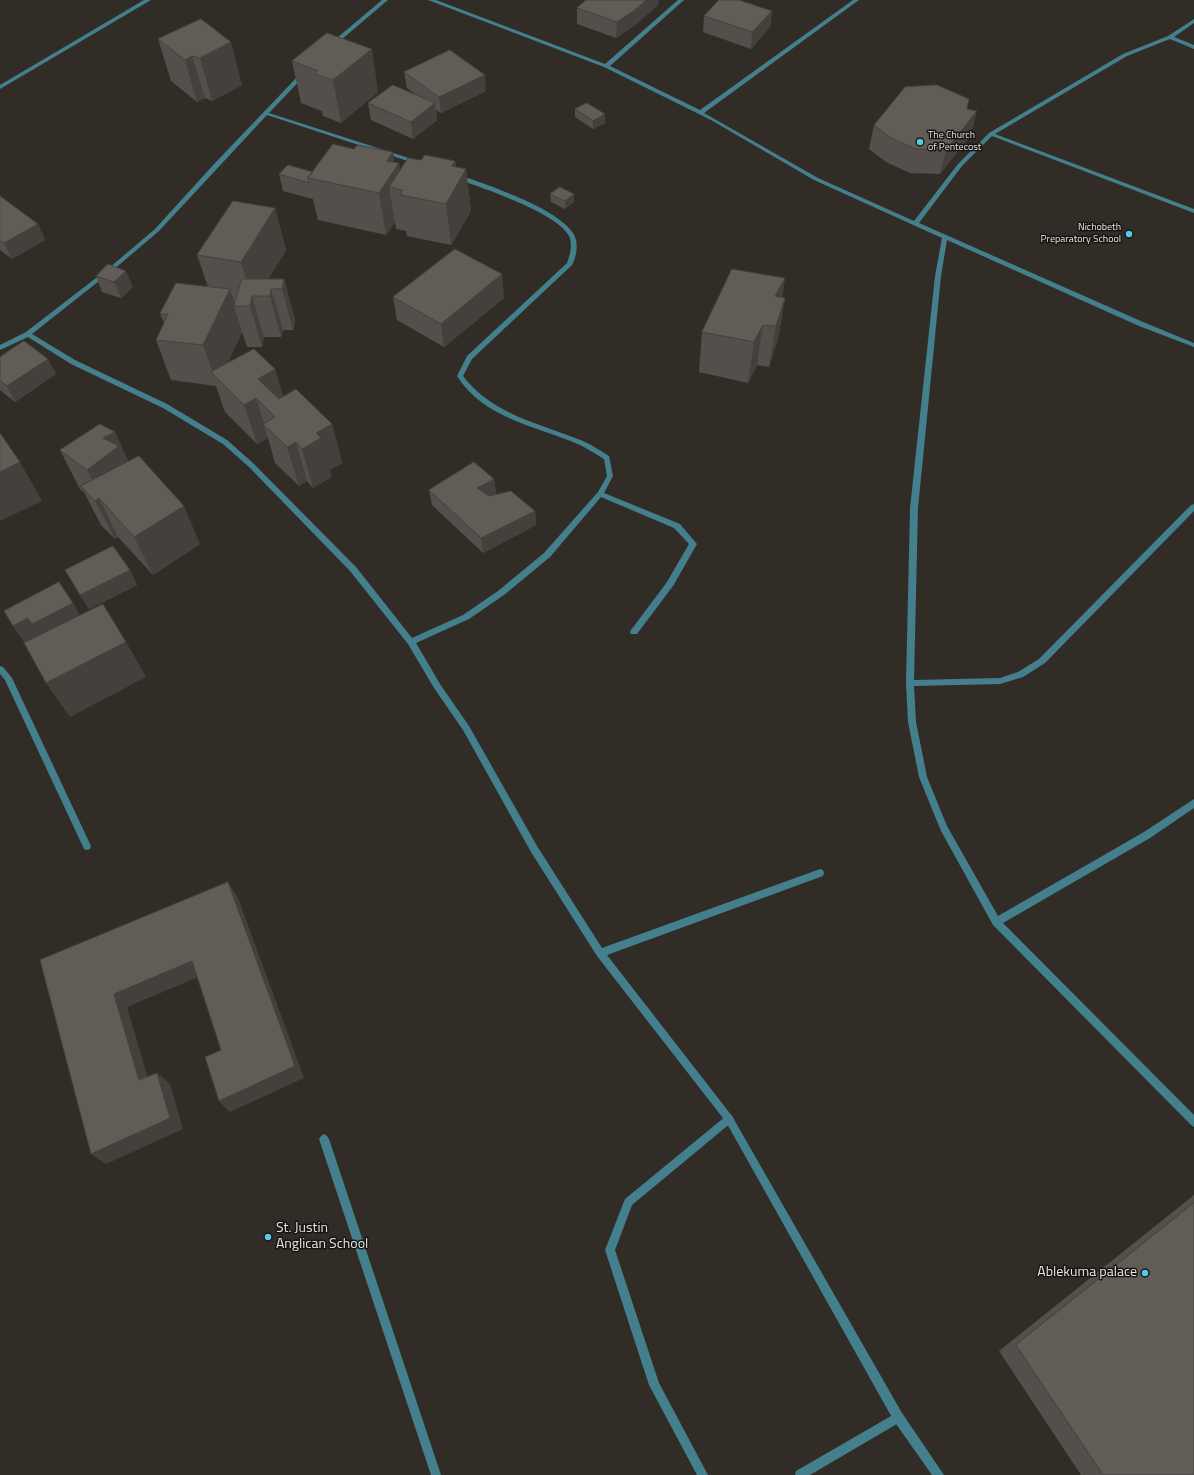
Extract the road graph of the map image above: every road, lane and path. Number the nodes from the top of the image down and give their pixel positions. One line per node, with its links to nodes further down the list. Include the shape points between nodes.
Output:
1 (148, 0): 12 (street)
2 (385, 0): 9 (street)
3 (431, 0): 10 (street)
4 (681, 0): 10 (street)
5 (856, 0): 14 (street)
6 (1194, 21): 7 (street)
7 (1170, 37): 8 (street); 15 (street, via 1125,55)
8 (1194, 47)
9 (328, 48)
10 (606, 66): 14 (street)
11 (307, 70): 13 (street)
12 (0, 87)
13 (265, 113): 16 (street); 21 (street, via 157,230)
14 (700, 113): 19 (street, via 816,179)
15 (991, 134): 18 (street); 19 (street, via 960,166)
16 (421, 164)
17 (451, 174): 24 (street, via 558,220 572,235 574,250 570,264 468,358 460,376 467,388 483,402 518,419 583,444 608,458 610,476)
18 (1194, 211)
19 (915, 224): 20 (street)
20 (945, 237): 22 (street); 29 (street, via 938,276 914,508)
21 (28, 334): 23 (street); 27 (street, via 73,362 164,406 225,442 353,569)
22 (1194, 345)
23 (0, 348)
24 (600, 494): 26 (street, via 677,526 693,544 670,584); 27 (street, via 547,555 501,593 466,617)
25 (1194, 507): 29 (street, via 1042,662 1020,675 1000,681)
26 (634, 632)
27 (411, 642): 34 (street, via 466,728 534,849)
28 (0, 669): 31 (street, via 8,678)
29 (910, 683): 33 (street, via 912,722 923,777 944,828)
30 (1194, 803): 33 (street, via 1146,836)
31 (88, 846)
32 (820, 873): 34 (street)
33 (996, 922): 36 (street)
34 (600, 953): 35 (street)
35 (729, 1119): 38 (street); 40 (street, via 628,1202 610,1250 654,1384)
36 (1194, 1122)
37 (324, 1139): 39 (street)
38 (898, 1418): 41 (street); 42 (street)
39 (436, 1475)
40 (703, 1475)
41 (800, 1475)
42 (939, 1475)

